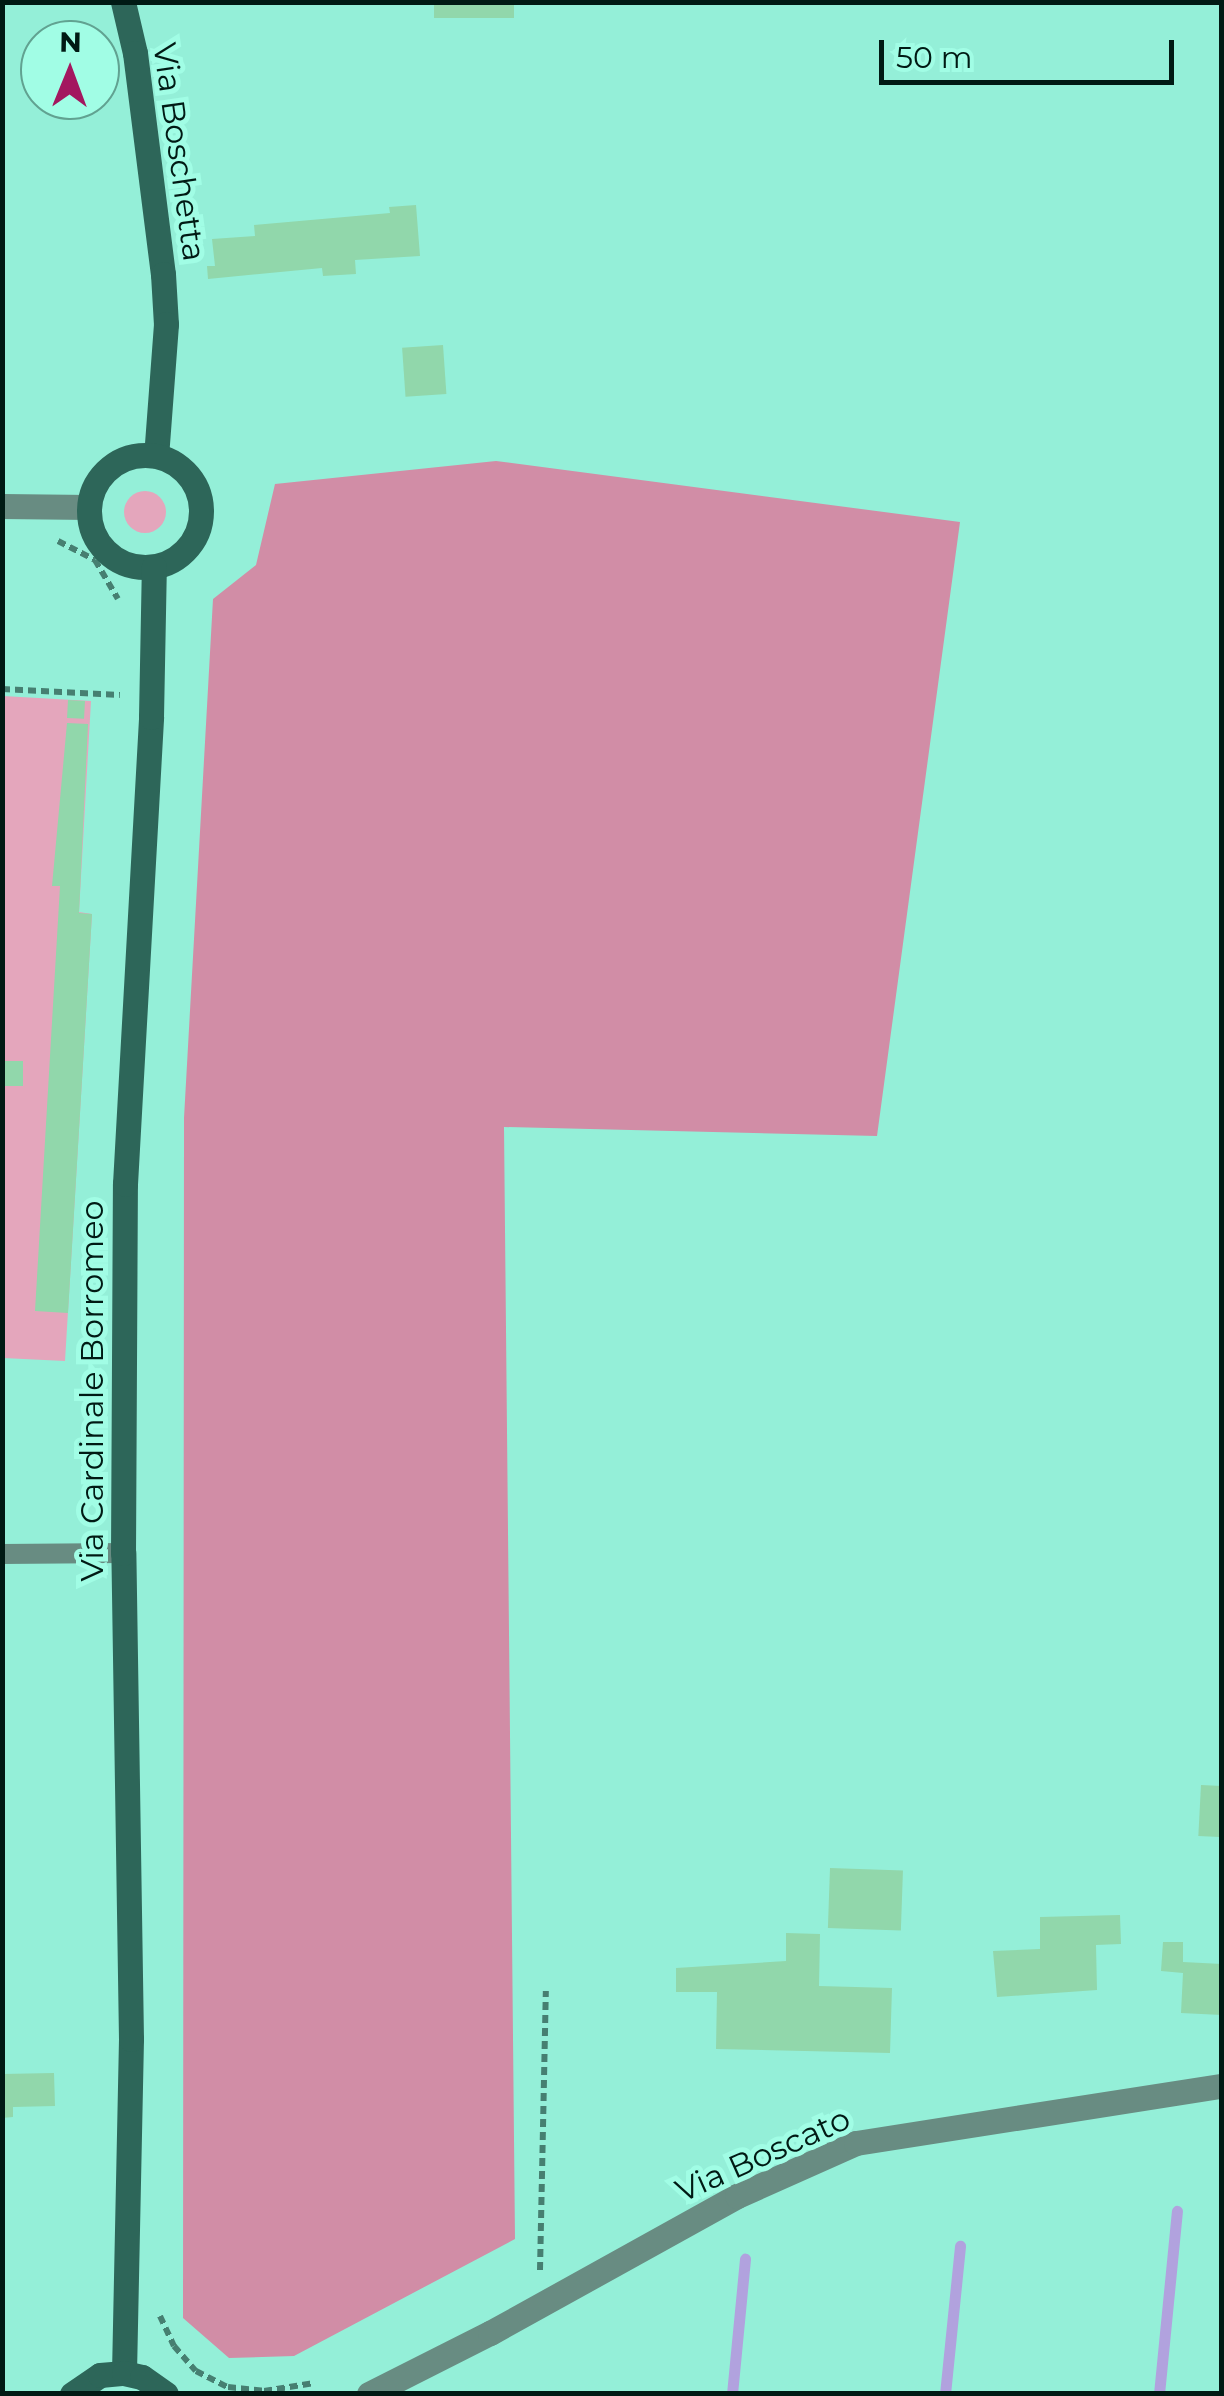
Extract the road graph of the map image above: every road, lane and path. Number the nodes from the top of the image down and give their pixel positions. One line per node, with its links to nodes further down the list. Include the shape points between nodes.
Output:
1 (123, 2): 2 (street, Via Boschetta, via 163,274)
2 (156, 456): 4 (street, via 137,456 104,473); 6 (street, via 192,480 201,512 191,544 175,560)
3 (2, 506): 4 (street)
4 (89, 507): 6 (street, via 91,527 115,559)
5 (48, 539): 7 (path, via 95,560 118,595)
6 (154, 567): 12 (street, Via Cardinale Borromeo, via 125,1184)
7 (118, 612)
8 (120, 678): 10 (path)
9 (2, 688): 10 (path)
10 (120, 695): 11 (path)
11 (119, 714)
12 (123, 1553): 13 (lane); 18 (street, Via Cardinale Borromeo, via 132,2039)
13 (2, 1554)
14 (546, 1991): 16 (path, via 540,2270)
15 (1222, 2086): 16 (street, Via Boscato, via 856,2143 737,2196)
16 (552, 2299): 22 (street, Via Boscato)
17 (160, 2302): 19 (path, via 160,2320 196,2371 228,2387 264,2391)
18 (124, 2373): 20 (street, via 100,2375); 21 (street)
19 (314, 2384)
20 (72, 2394)
21 (166, 2394)
22 (369, 2394)

